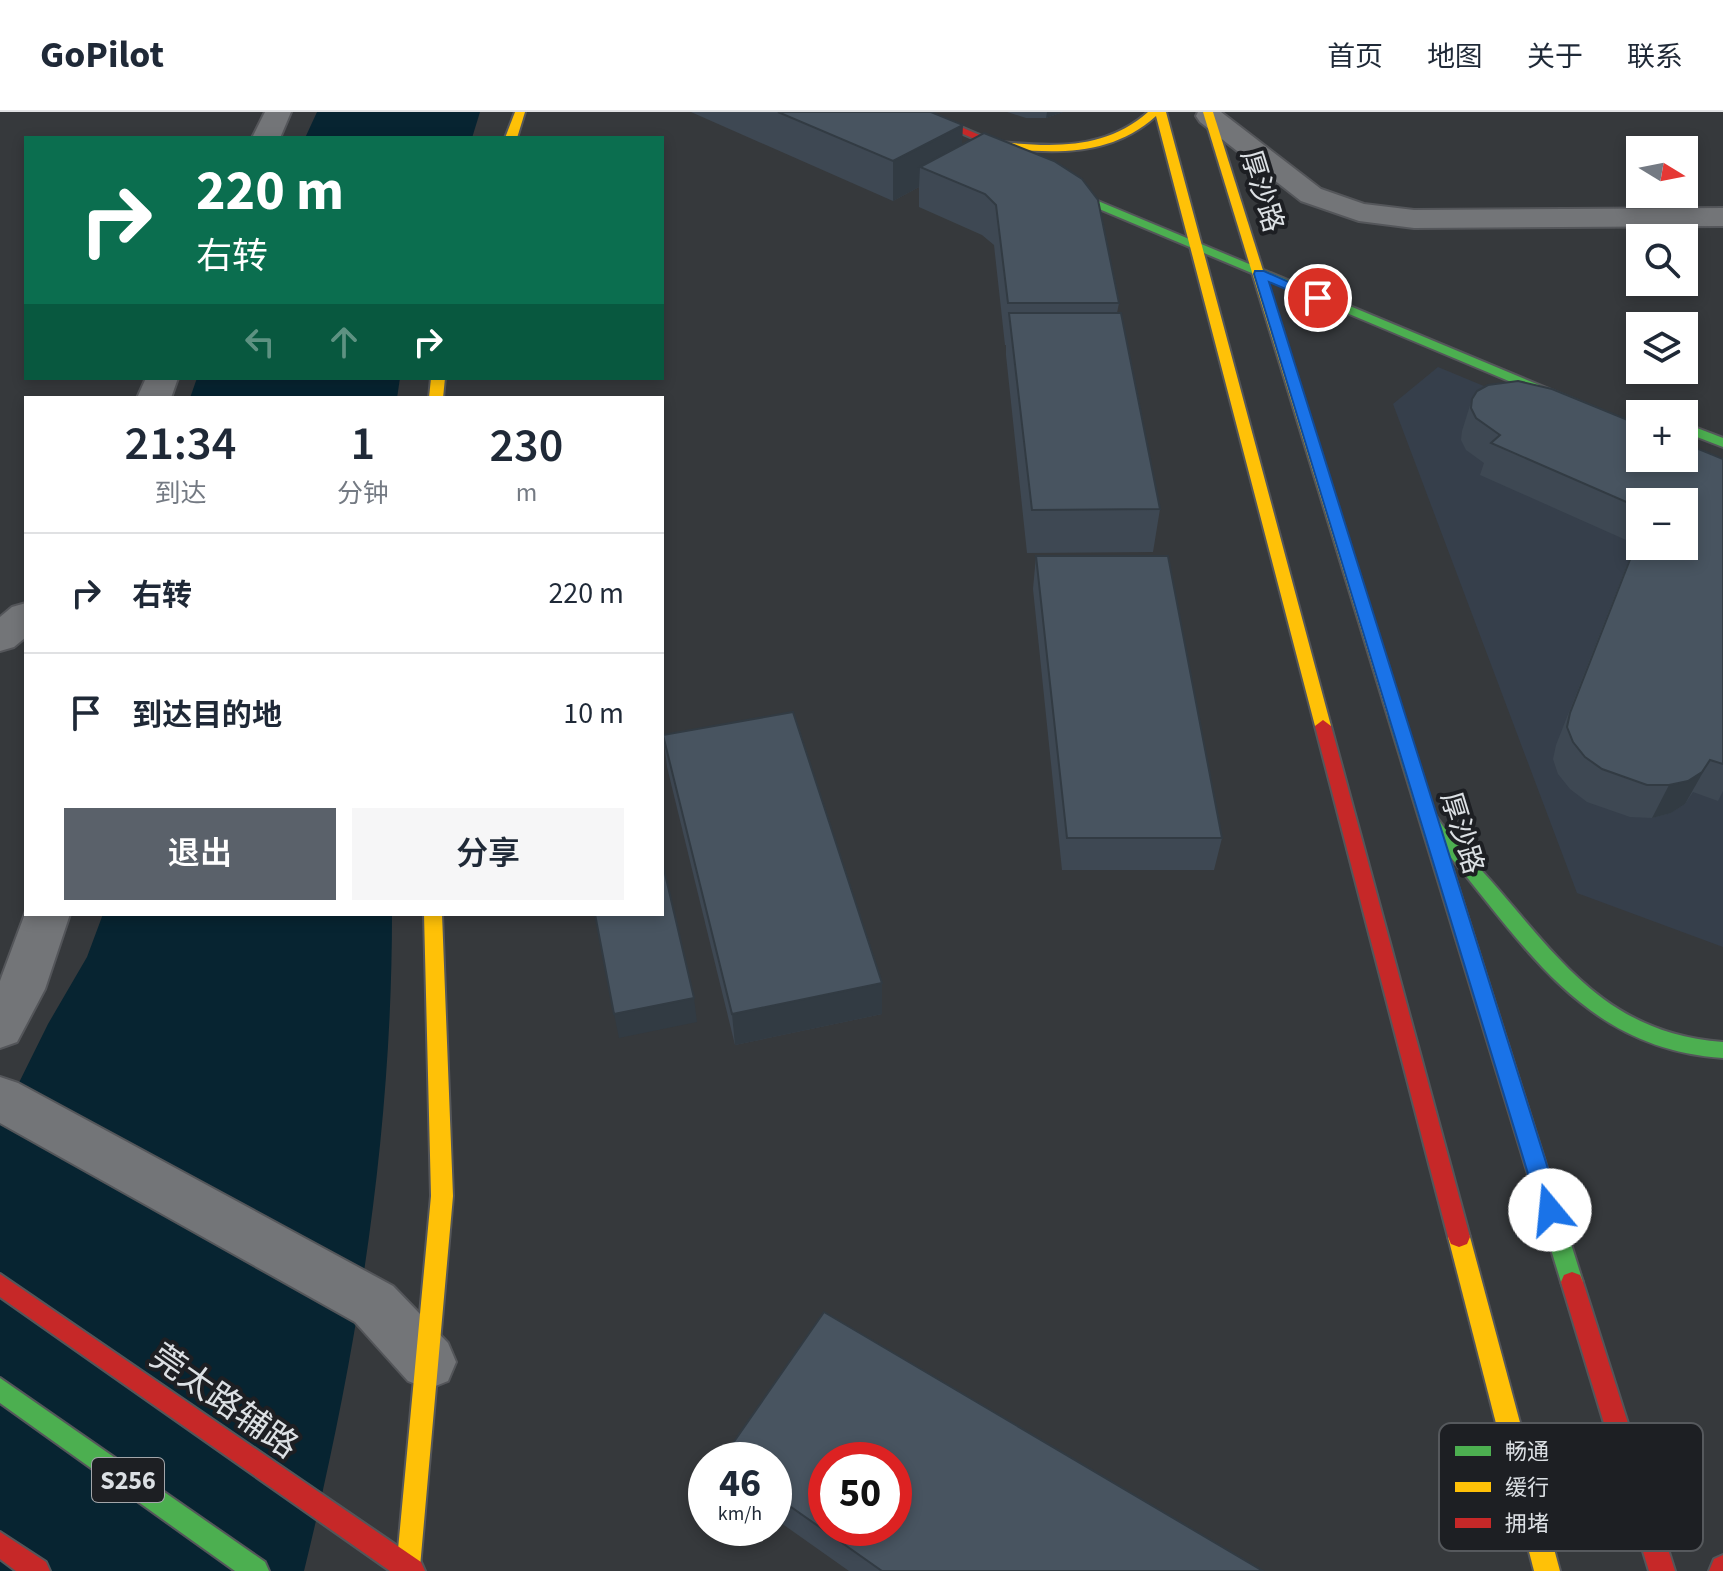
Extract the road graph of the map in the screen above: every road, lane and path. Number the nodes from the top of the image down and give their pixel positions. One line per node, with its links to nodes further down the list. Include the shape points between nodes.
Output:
1 (278, 112): 7 (street)
2 (520, 112): 8 (main road)
3 (1154, 112): 9 (main road, via 1139,128 1090,146)
4 (1161, 112): 11 (main road)
5 (1209, 114): 10 (street, via 1311,195 1359,212 1414,219); 13 (main road, 厚沙路)
6 (912, 118): 9 (main road); 12 (main road)
7 (267, 136)
8 (512, 136)
9 (994, 145): 11 (main road)
10 (1723, 217)
11 (1191, 226): 12 (main road); 13 (main road)
12 (1198, 248): 14 (main road); 30 (main road)
13 (1252, 251): 14 (main road, 厚沙路); 15 (main road)
14 (1260, 274): 16 (main road); 21 (main road, 厚沙路)
15 (1423, 321)
16 (1626, 426)
17 (1698, 433): 18 (main road)
18 (1723, 443)
19 (24, 618): 20 (street)
20 (0, 638)
21 (1428, 818): 25 (main road, via 1560,975 1597,1007 1643,1032 1694,1048); 31 (main road, 厚沙路)
22 (46, 916): 24 (street, via 21,989)
23 (433, 916): 28 (main road, via 442,1196)
24 (0, 1028)
25 (1723, 1050)
26 (0, 1098): 28 (street, via 374,1304)
27 (0, 1284): 35 (main road, 莞太路辅路)
28 (428, 1362): 35 (main road)
29 (0, 1389): 37 (main road, S256)
30 (1508, 1423)
31 (1616, 1423)
32 (0, 1544): 36 (main road)
33 (1542, 1551): 38 (main road)
34 (1656, 1551): 39 (main road, 厚沙路)
35 (410, 1569)
36 (37, 1571)
37 (256, 1571)
38 (1547, 1571)
39 (1662, 1571)

